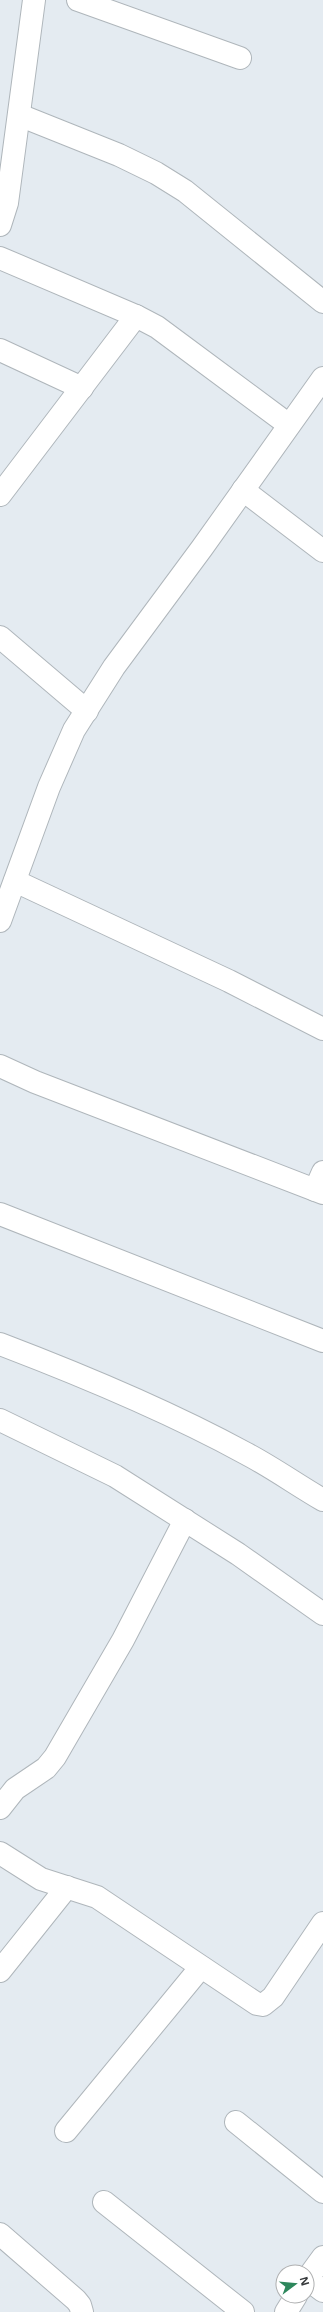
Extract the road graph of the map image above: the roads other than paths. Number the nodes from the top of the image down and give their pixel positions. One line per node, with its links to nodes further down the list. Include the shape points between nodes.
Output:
1 (34, 0): 4 (street)
2 (78, 0): 3 (street)
3 (240, 58)
4 (19, 115): 5 (street); 8 (street, via 119,155 156,173 185,191)
5 (4, 202): 6 (street)
6 (0, 225)
7 (0, 258): 9 (street)
8 (323, 302)
9 (136, 316): 12 (street); 13 (street, via 157,328)
10 (0, 350): 12 (street)
11 (323, 378): 13 (street)
12 (82, 388): 15 (street)
13 (289, 425): 14 (street)
14 (243, 490): 16 (street); 18 (street, via 114,667)
15 (0, 495)
16 (323, 551)
17 (0, 638): 18 (street)
18 (87, 711): 19 (street, via 74,730 49,787)
19 (15, 881): 20 (street); 21 (street, via 230,981)
20 (0, 921)
21 (323, 1029)
22 (6, 1072): 23 (street)
23 (320, 1185)
24 (0, 1214): 25 (street)
25 (323, 1342)
26 (0, 1344): 28 (street, via 97,1381 166,1412 246,1453)
27 (0, 1420): 29 (street, via 115,1476)
28 (323, 1500)
29 (186, 1520): 30 (street); 31 (street, via 123,1640 55,1757 46,1768 14,1789)
30 (323, 1614)
31 (0, 1808)
32 (0, 1853): 33 (street, via 28,1872)
33 (66, 1887): 35 (street, via 97,1897); 36 (street)
34 (323, 1922): 35 (street, via 274,1997 263,2005 252,2001)
35 (201, 1967): 38 (street)
36 (0, 1972)
37 (236, 2122): 39 (street)
38 (66, 2131)
39 (323, 2192)
40 (104, 2202): 45 (street)
41 (0, 2234): 44 (street, via 76,2300)
42 (323, 2256): 43 (street)
43 (315, 2268)
44 (82, 2312)
45 (243, 2312)

